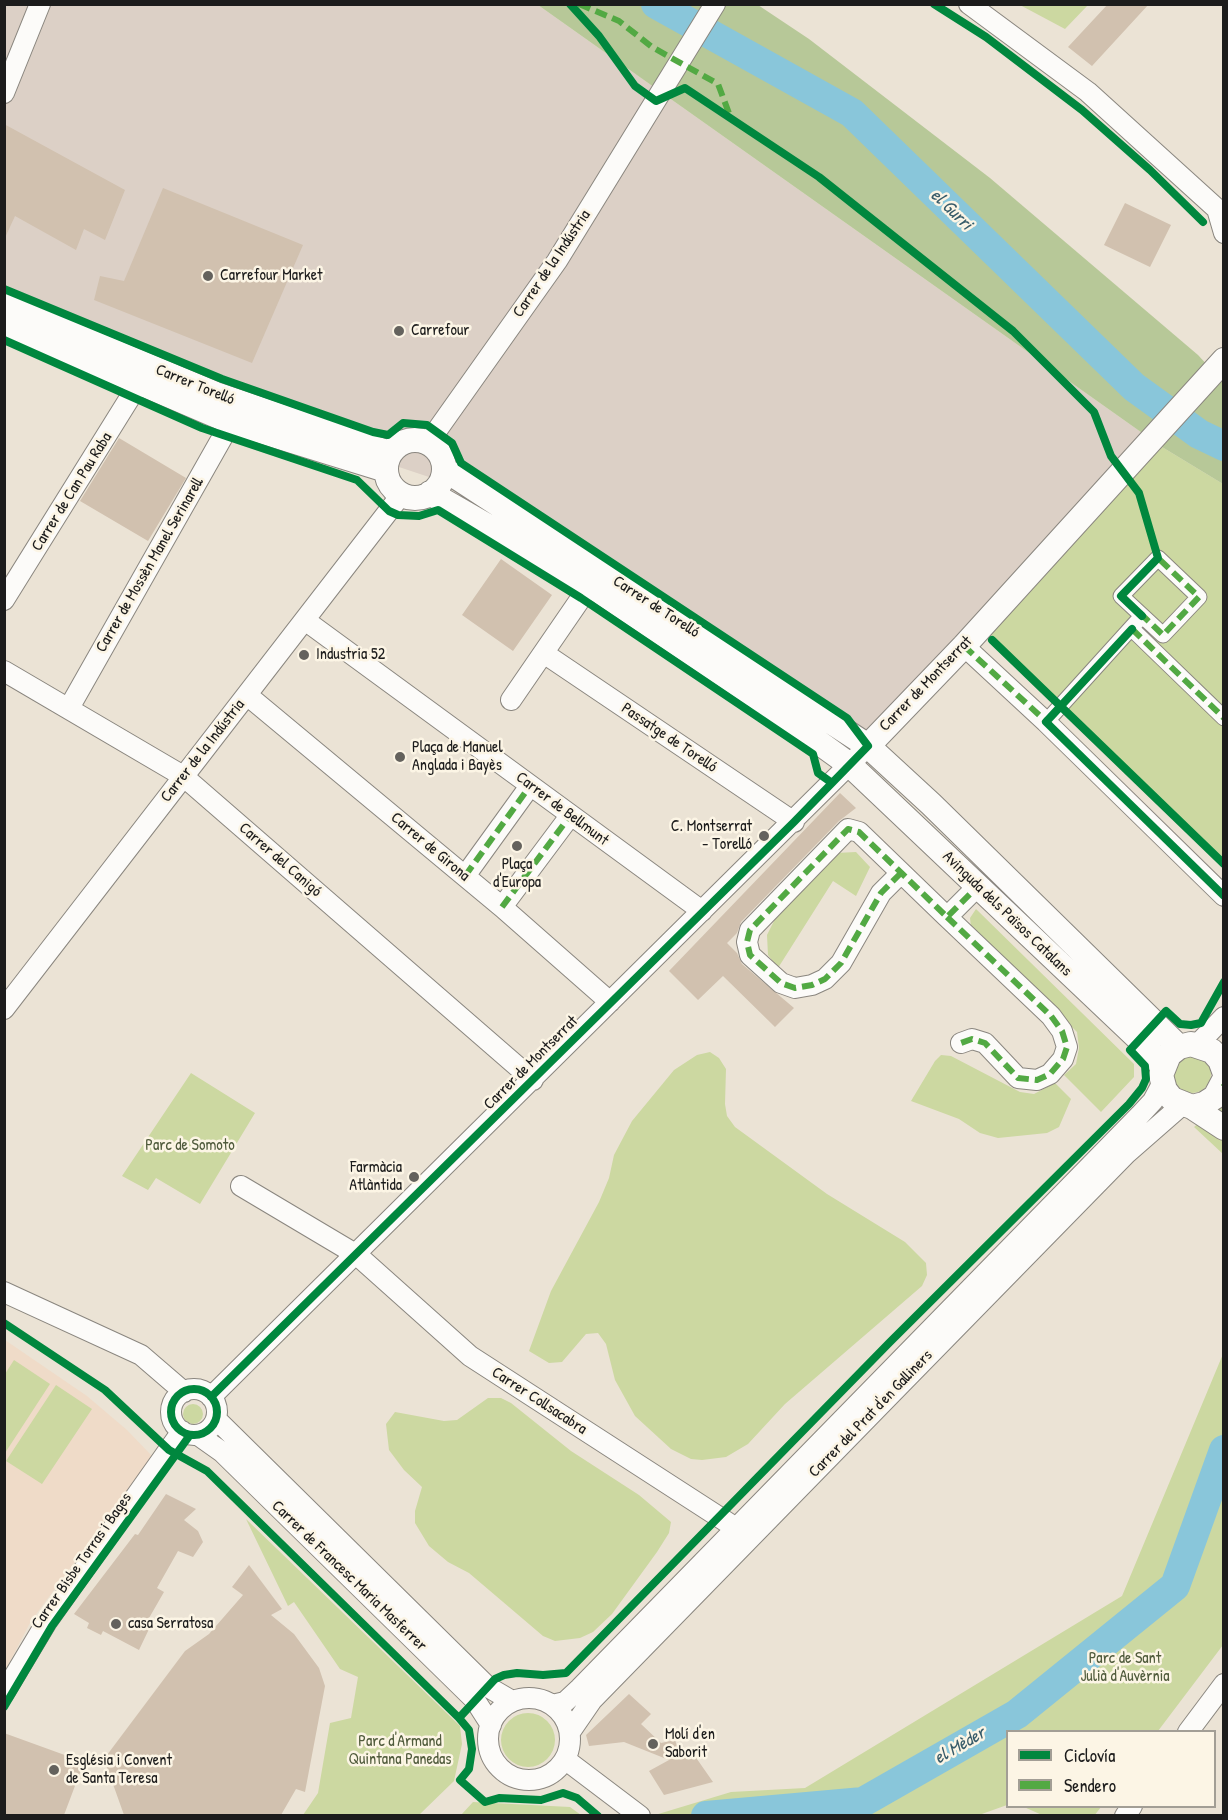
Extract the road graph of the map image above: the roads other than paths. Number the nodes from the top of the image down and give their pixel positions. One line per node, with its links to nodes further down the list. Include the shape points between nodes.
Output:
1 (39, 4): 4 (street)
2 (715, 4): 12 (street, Carrer de la Indústria, via 557,261)
3 (969, 4): 5 (street, via 1088,92)
4 (4, 93)
5 (1220, 210): 6 (street)
6 (1224, 232)
7 (4, 305): 13 (street, Carrer Torelló)
8 (4, 325): 10 (street, Carrer Torelló)
9 (1220, 361): 22 (street, Carrer de Montserrat)
10 (139, 383): 11 (street, Carrer Torelló); 18 (street, Carrer de Can Pau Raba)
11 (231, 422): 13 (street, Carrer Torelló); 27 (street, Carrer de Mossèn Manel Serinarell)
12 (428, 443): 13 (street, via 407,441); 14 (street, via 440,454)
13 (388, 462): 16 (street, via 390,485)
14 (444, 469): 15 (street, via 440,483); 30 (street, Carrer de Torelló)
15 (430, 493): 16 (street, via 416,498); 17 (street, Carrer de Torelló)
16 (402, 495): 20 (street, Carrer de la Indústria)
17 (590, 585): 23 (street); 31 (street, Carrer de Torelló)
18 (4, 600)
19 (1142, 616): 19 (street, via 1163,635 1199,597 1158,558 1121,596); 21 (street)
20 (306, 621): 25 (street, Carrer de la Indústria); 33 (street, Carrer de Bellmunt)
21 (1132, 629): 28 (street); 29 (street)
22 (964, 646): 29 (street); 30 (street, Carrer de Montserrat)
23 (545, 654): 26 (street); 35 (street, Passatge de Torelló)
24 (4, 671): 27 (street, Carrer del Canigó)
25 (247, 695): 32 (street, Carrer de la Indústria); 37 (street, Carrer de Girona)
26 (511, 700)
27 (69, 708): 32 (street, Carrer del Canigó)
28 (1224, 718)
29 (1046, 722): 39 (street)
30 (868, 746): 31 (street, Carrer de Montserrat); 47 (street, Avinguda dels Països Catalans)
31 (850, 765): 35 (street, Carrer de Montserrat); 38 (street, Avinguda dels Països Catalans)
32 (183, 776): 44 (street, Carrer de la Indústria); 50 (street, Carrer del Canigó)
33 (530, 786): 34 (street, Carrer de Bellmunt); 37 (street)
34 (570, 816): 40 (street); 41 (street, Carrer de Bellmunt)
35 (794, 822): 41 (street, Carrer de Montserrat)
36 (901, 873): 36 (street, via 859,832 844,831 750,930 750,955 781,983 795,988 819,982 841,963 881,893); 42 (street)
37 (465, 876): 40 (street, Carrer de Girona)
38 (978, 886): 42 (street); 48 (street, Avinguda dels Països Catalans, via 1140,1040)
39 (1224, 896)
40 (502, 907): 43 (street, Carrer de Girona)
41 (702, 911): 43 (street, Carrer de Montserrat)
42 (947, 917): 46 (street, via 1051,1016 1067,1047 1063,1059 1050,1074 1037,1080 1018,1078 985,1043 972,1039)
43 (610, 1002): 50 (street, Carrer de Montserrat)
44 (4, 1009)
45 (1224, 1017): 47 (street)
46 (961, 1042)
47 (1188, 1045): 48 (street, via 1169,1054); 49 (street, via 1212,1051)
48 (1162, 1075): 51 (street, via 1168,1095); 60 (street, Carrer del Prat d'en Galliners, via 1153,1101 1140,1115)
49 (1222, 1079): 51 (street, via 1204,1104)
50 (533, 1080): 54 (street, Carrer de Montserrat)
51 (1187, 1106): 52 (street); 67 (street, Carrer del Prat d'en Galliners, via 1126,1154 592,1700)
52 (1224, 1128)
53 (241, 1186): 54 (street, Carrer Collsacabra)
54 (357, 1255): 57 (street, Carrer de Montserrat); 60 (street, Carrer Collsacabra, via 470,1356)
55 (4, 1292): 56 (street, via 141,1355)
56 (184, 1392): 57 (street, via 196,1390); 59 (street, via 174,1403 172,1414 175,1424)
57 (211, 1397): 58 (street)
58 (216, 1419): 59 (street, via 210,1429); 63 (street, Carrer de Francesc Maria Masferrer, via 488,1687)
59 (190, 1433): 62 (street, Carrer Bisbe Torras i Bages, via 46,1623); 65 (street, Carrer de Francesc Maria Masferrer, via 222,1452 475,1700)
60 (736, 1528): 64 (street, Carrer del Prat d'en Galliners, via 580,1688 564,1702)
61 (1224, 1684): 66 (street)
62 (4, 1693)
63 (512, 1701): 64 (street, via 530,1698); 65 (street)
64 (552, 1705): 67 (street, via 565,1718)
65 (491, 1725): 68 (street, via 488,1737 492,1757 516,1779 544,1778)
66 (1189, 1730)
67 (570, 1732): 68 (street)
68 (566, 1760): 69 (street)
69 (637, 1814)

